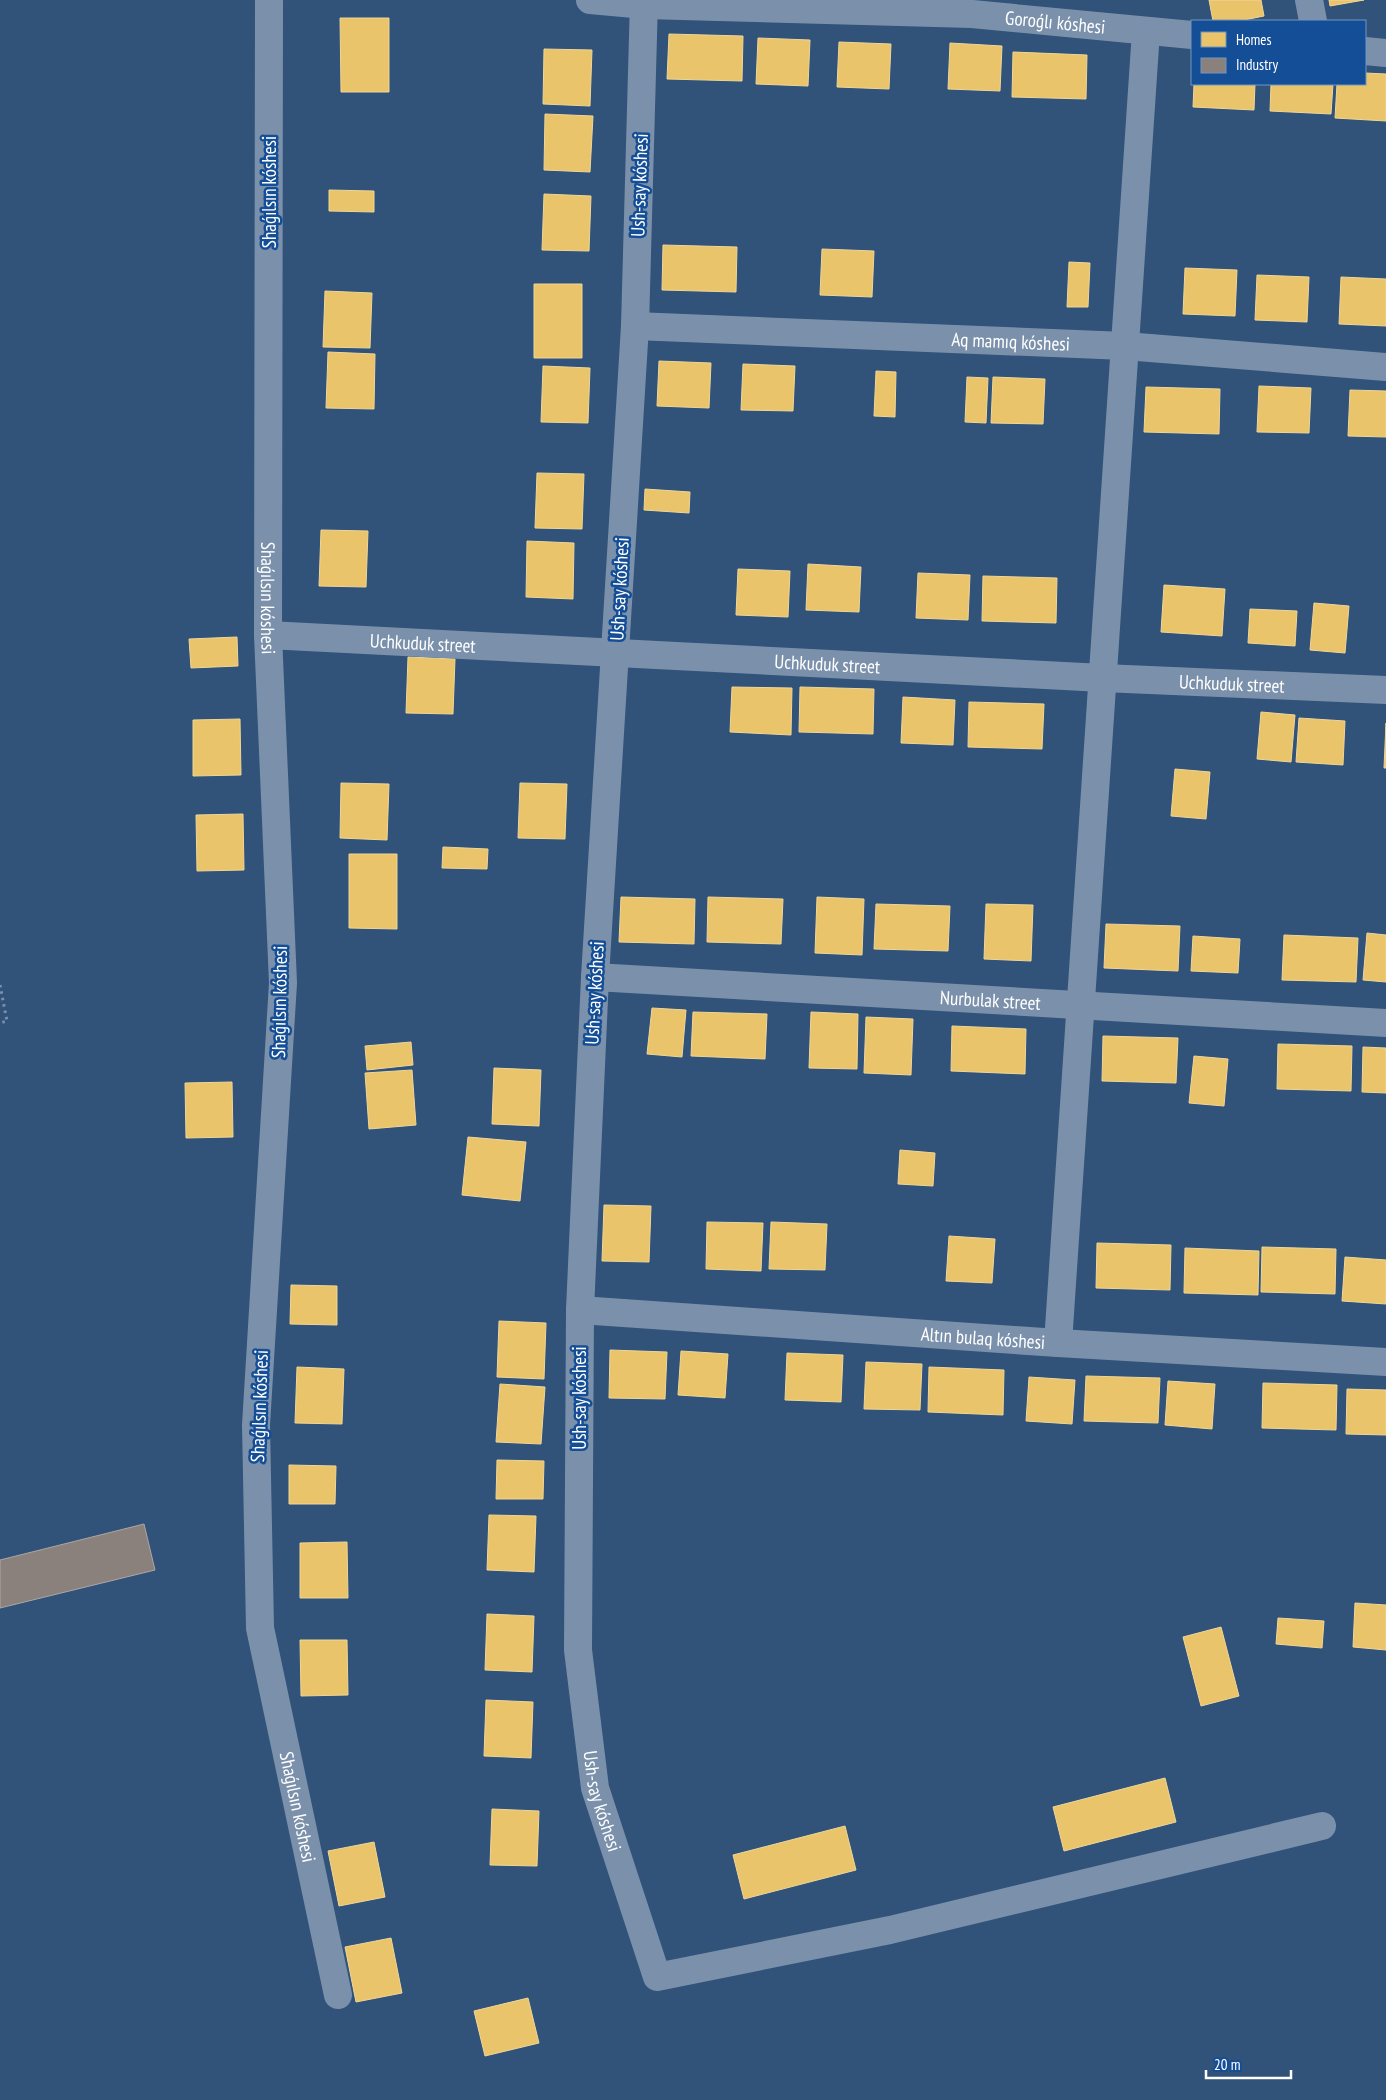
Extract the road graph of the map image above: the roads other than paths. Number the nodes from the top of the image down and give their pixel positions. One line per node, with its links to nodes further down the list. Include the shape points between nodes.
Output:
1 (269, 0): 14 (street, Shaǵılsın kóshesi)
2 (590, 0): 4 (street, Goroǵlı kóshesi)
3 (1309, 0): 6 (street)
4 (644, 3): 5 (street, Goroǵlı kóshesi); 11 (street, Ush-say kóshesi)
5 (970, 7): 7 (street, Goroǵlı kóshesi)
6 (1313, 20)
7 (1146, 31): 8 (street, Goroǵlı kóshesi); 12 (street)
8 (1191, 35)
9 (1366, 51): 10 (street)
10 (1386, 53)
11 (635, 326): 12 (street, Aq mamıq kóshesi); 15 (street, Ush-say kóshesi)
12 (1125, 346): 13 (street, Aq mamıq kóshesi); 16 (street)
13 (1386, 367)
14 (268, 635): 15 (street, Uchkuduk street); 25 (street, Shaǵılsın kóshesi, via 283,984 256,1425 260,1628)
15 (616, 652): 16 (street, Uchkuduk street); 18 (street, Ush-say kóshesi)
16 (1103, 678): 17 (street, Uchkuduk street); 19 (street)
17 (1386, 690)
18 (595, 977): 19 (street, Nurbulak street); 21 (street, Ush-say kóshesi)
19 (1081, 1005): 20 (street, Nurbulak street); 22 (street)
20 (1386, 1023)
21 (580, 1310): 22 (street, Altın bulaq kóshesi); 24 (street, Ush-say kóshesi, via 578,1650 595,1788 658,1977 890,1930)
22 (1058, 1343): 23 (street, Altın bulaq kóshesi)
23 (1386, 1362)
24 (1322, 1826)
25 (338, 1995)

